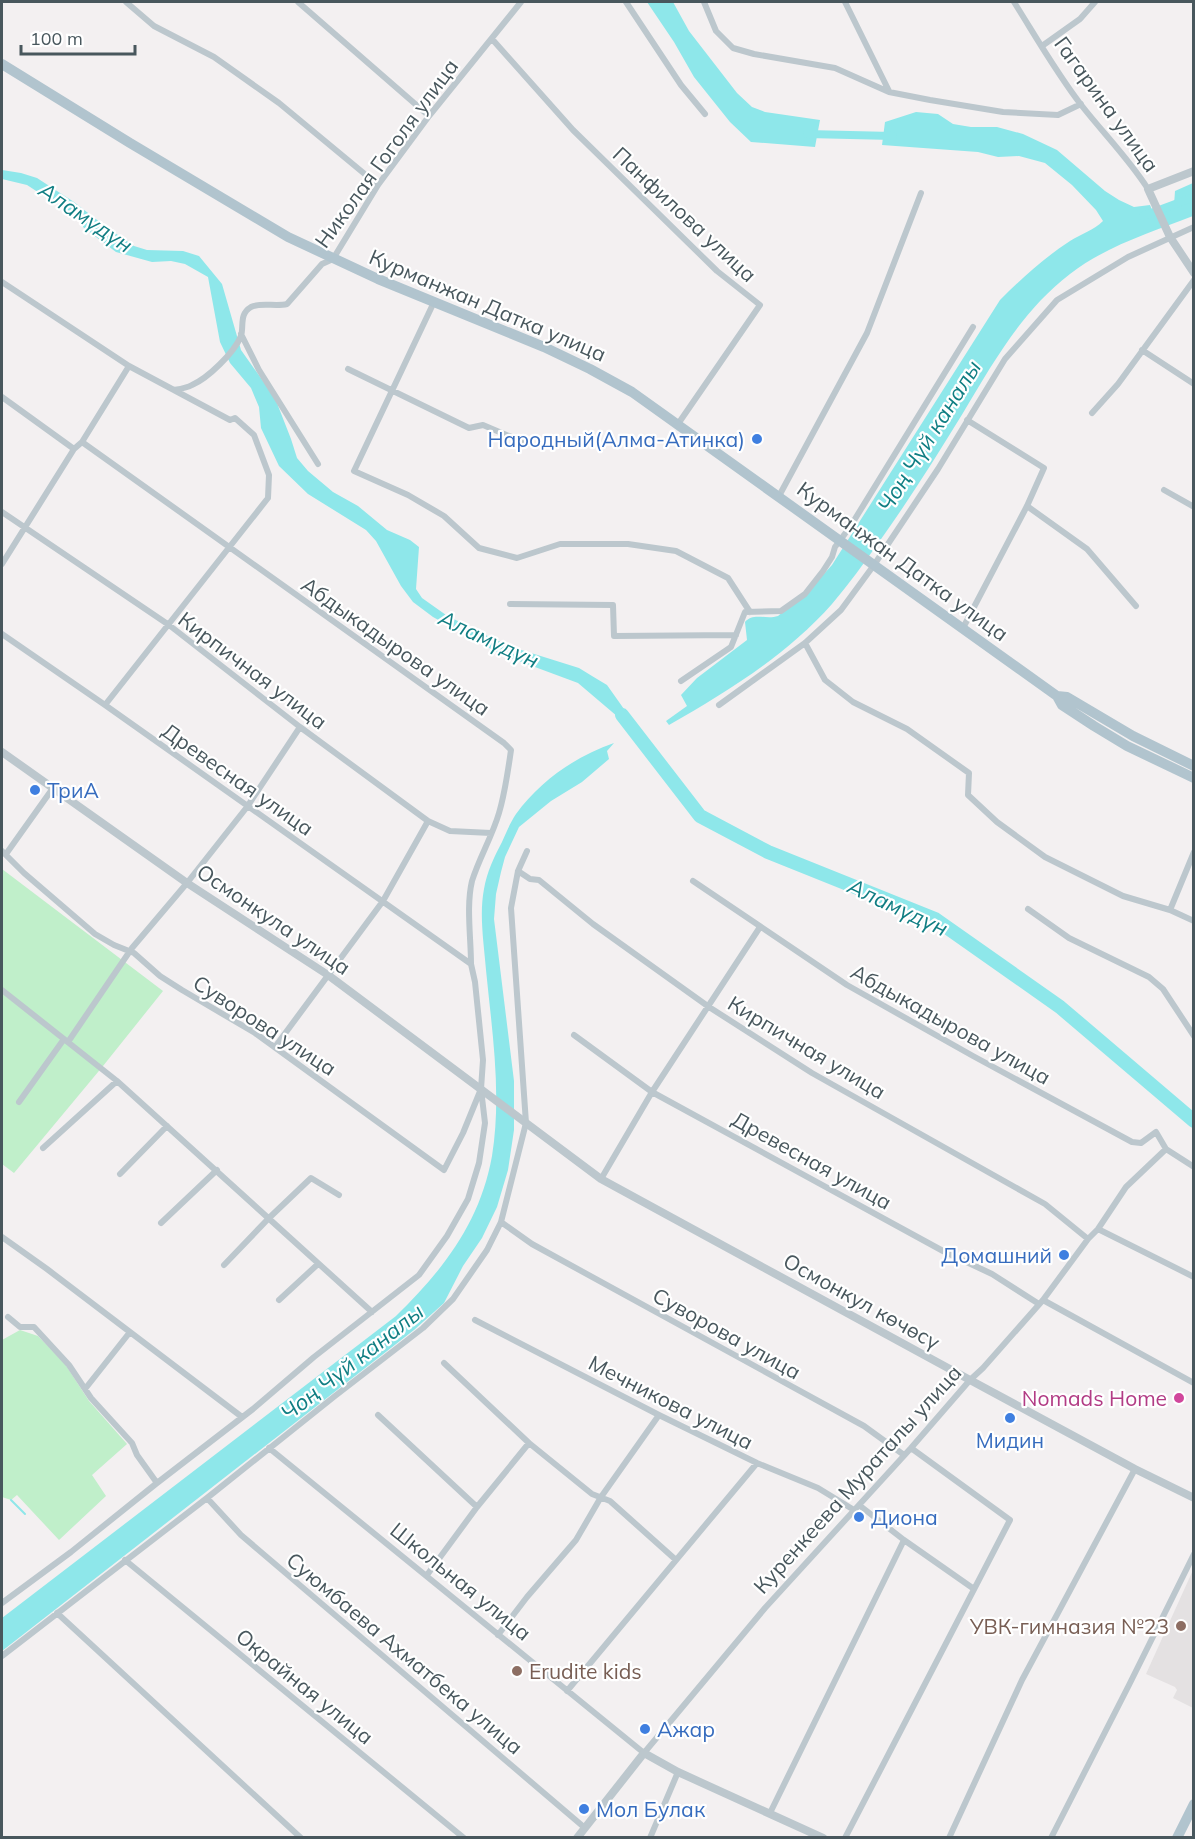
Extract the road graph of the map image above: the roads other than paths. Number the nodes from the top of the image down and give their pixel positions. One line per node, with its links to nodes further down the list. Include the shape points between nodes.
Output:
1 (126, 2): 17 (street, via 154,26 214,57 279,103)
2 (298, 2): 15 (street)
3 (522, 2): 9 (street, Николая Гоголя улица)
4 (626, 2): 14 (street)
5 (704, 2): 12 (street, via 716,31 734,48 835,68)
6 (845, 2): 12 (street)
7 (1014, 2): 10 (street, Гагарина улица)
8 (1095, 2): 10 (street, via 1080,19)
9 (492, 39): 15 (street, Николая Гоголя улица); 38 (street, Панфилова улица, via 573,130 717,271 760,305)
10 (1042, 46): 13 (street, Гагарина улица)
11 (2, 64): 22 (main road, Курманжан Датка улица, via 248,214)
12 (889, 92): 13 (street, via 1003,112 1058,116)
13 (1081, 104): 18 (street, Гагарина улица)
14 (705, 114)
15 (429, 116): 17 (street, Николая Гоголя улица)
16 (1194, 171): 18 (street)
17 (378, 185): 22 (street, Николая Гоголя улица)
18 (1148, 189): 21 (street, Гагарина улица)
19 (921, 193): 44 (street, via 867,333)
20 (1194, 227): 21 (street)
21 (1169, 234): 23 (street, Гагарина улица); 37 (street, via 1057,300 1005,359)
22 (333, 259): 26 (main road, Курманжан Датка улица); 28 (street, Николая Гоголя улица, via 322,264 287,304 253,306 246,311)
23 (1194, 273)
24 (1194, 280): 29 (street)
25 (2, 282): 30 (street)
26 (434, 302): 34 (street); 38 (main road, Курманжан Датка улица, via 590,369)
27 (973, 327): 49 (street)
28 (240, 337): 33 (street, via 225,359 202,380); 42 (street)
29 (1142, 350): 32 (street); 36 (street)
30 (129, 366): 33 (street); 39 (street)
31 (348, 369): 34 (street)
32 (1194, 384)
33 (174, 390): 50 (street, via 230,420 235,418 254,435 269,476 268,498)
34 (391, 390): 40 (street, via 469,428 483,425); 55 (street, via 354,471 444,516 479,548 517,558 560,544 628,544 676,551 728,578)
35 (2, 397): 41 (street)
36 (1092, 413)
37 (967, 420): 45 (street, via 1044,468); 51 (street)
38 (678, 424): 44 (main road, Курманжан Датка улица)
39 (82, 442): 41 (street); 50 (street, Абдыкадырова улица)
40 (528, 444)
41 (74, 449): 48 (street)
42 (318, 464)
43 (1164, 490): 46 (street)
44 (779, 496): 49 (main road, Курманжан Датка улица)
45 (1027, 506): 54 (street, via 1087,549); 57 (street)
46 (1194, 507)
47 (2, 512): 48 (street, Кирпичная улица)
48 (25, 528): 52 (street); 56 (street, Кирпичная улица)
49 (841, 540): 51 (main road, Курманжан Датка улица); 55 (street, via 805,594 781,611)
50 (230, 547): 56 (street); 72 (street, Абдыкадырова улица, via 511,750 499,815)
51 (873, 563): 57 (main road, Курманжан Датка улица); 60 (street, via 841,610)
52 (2, 564)
53 (510, 604): 59 (street, via 613,605 614,636)
54 (1136, 606)
55 (750, 612): 59 (street, via 745,612)
56 (169, 626): 63 (street); 65 (street, Кирпичная улица)
57 (963, 628): 62 (main road, Курманжан Датка улица)
58 (2, 634): 63 (street, Древесная улица)
59 (736, 635): 61 (street, via 731,647)
60 (806, 643): 64 (street); 81 (street, via 825,680 853,702 907,729 969,773 968,795 1045,857 1123,896)
61 (681, 681)
62 (1057, 696): 67 (main road, Курманжан Датка улица, via 1067,697 1132,736); 68 (main road, Курманжан Датка улица, via 1062,705 1127,746)
63 (105, 705): 70 (street, Древесная улица)
64 (719, 705)
65 (300, 727): 70 (street); 71 (street, Кирпичная улица)
66 (2, 752): 69 (street, Осмонкула улица)
67 (1194, 766)
68 (1194, 778)
69 (53, 788): 75 (street); 78 (street, Осмонкула улица)
70 (247, 807): 78 (street); 79 (street, Древесная улица)
71 (428, 821): 72 (street, Кирпичная улица, via 450,831); 79 (street)
72 (491, 833): 85 (street, Абдыкадырова улица, via 472,882)
73 (527, 851): 76 (street)
74 (1194, 852): 81 (street)
75 (4, 853): 84 (street, Суворова улица, via 95,934)
76 (518, 871): 88 (street, Кирпичная улица, via 539,880 592,924); 97 (street, via 511,908)
77 (693, 881): 83 (street, Абдыкадырова улица)
78 (187, 883): 84 (street); 86 (street, Осмонкула улица)
79 (383, 901): 85 (street, Древесная улица); 86 (street)
80 (1028, 909): 90 (street, via 1069,938 1149,977 1163,989)
81 (1170, 910): 82 (street)
82 (1194, 921)
83 (760, 927): 88 (street); 100 (street, Абдыкадырова улица, via 847,985 973,1056 1132,1142 1141,1143 1156,1132)
84 (130, 951): 91 (street); 92 (street, Суворова улица, via 160,976)
85 (471, 964): 94 (street, Абдыкадырова улица)
86 (328, 975): 92 (street); 94 (street, Осмонкула улица)
87 (2, 990): 91 (street)
88 (709, 1007): 95 (street); 111 (street, Кирпичная улица, via 812,1072 1045,1204)
89 (574, 1035): 95 (street, Древесная улица)
90 (1194, 1036)
91 (66, 1041): 93 (street); 96 (street)
92 (275, 1047): 94 (street, Суворова улица, via 444,1170)
93 (117, 1081): 98 (street); 99 (street)
94 (484, 1091): 97 (street, Осмонкула улица); 117 (street, via 485,1123 468,1199 419,1275)
95 (652, 1092): 104 (street); 116 (street, Древесная улица)
96 (19, 1102)
97 (525, 1121): 104 (street, Осмонкул көчөсү); 107 (street)
98 (167, 1126): 102 (street); 103 (street)
99 (43, 1148)
100 (1166, 1149): 101 (street, Абдыкадырова улица); 109 (street, Куренкеева Мураталы улица, via 1126,1187)
101 (1194, 1167)
102 (217, 1170): 106 (street); 108 (street)
103 (120, 1174)
104 (601, 1179): 122 (street, Осмонкул көчөсү)
105 (339, 1196): 106 (street, via 311,1178)
106 (269, 1218): 112 (street); 113 (street)
107 (501, 1222): 129 (street, via 453,1299 423,1328); 131 (street, Суворова улица, via 532,1244 864,1426)
108 (161, 1223)
109 (1098, 1229): 111 (street, Куренкеева Мураталы улица); 114 (street)
110 (2, 1237): 120 (street)
111 (1088, 1239): 116 (street, Куренкеева Мураталы улица)
112 (318, 1264): 115 (street); 117 (street)
113 (224, 1265)
114 (1194, 1277)
115 (279, 1300)
116 (1041, 1302): 122 (street, Куренкеева Мураталы улица); 123 (street, Древесная улица)
117 (372, 1312): 127 (street)
118 (8, 1317): 124 (street, via 20,1328 34,1328 69,1365)
119 (475, 1320): 126 (street, Мечникова улица)
120 (130, 1332): 124 (street); 127 (street)
121 (444, 1363): 128 (street)
122 (970, 1380): 130 (street, Куренкеева Мураталы улица); 133 (street, Осмонкул көчөсү)
123 (1194, 1383)
124 (85, 1389): 134 (street, via 132,1443)
125 (378, 1415): 139 (street)
126 (659, 1415): 132 (street, Мечникова улица); 135 (street)
127 (242, 1417): 134 (street)
128 (529, 1443): 135 (street); 139 (street)
129 (269, 1448): 136 (street); 144 (street, Школьная улица)
130 (910, 1448): 131 (street, Куренкеева Мураталы улица); 145 (street, via 1010,1520)
131 (904, 1455): 138 (street, Куренкеева Мураталы улица)
132 (757, 1463): 138 (street, Мечникова улица); 143 (street)
133 (1135, 1469): 137 (street, Осмонкул көчөсү); 162 (street, via 1022,1680)
134 (157, 1483): 146 (street)
135 (601, 1497): 143 (street); 148 (street, via 576,1540)
136 (207, 1498): 142 (street); 155 (street, Суюмбаева Ахматбека улица, via 241,1535)
137 (1194, 1498)
138 (856, 1507): 140 (street, Мечникова улица); 151 (street, Куренкеева Мураталы улица)
139 (477, 1508): 144 (street)
140 (904, 1540): 145 (street, Мечникова улица); 154 (street)
141 (1194, 1554): 163 (street)
142 (125, 1560): 147 (street); 157 (street, Окрайная улица)
143 (676, 1560): 150 (street)
144 (427, 1575): 148 (street, Школьная улица)
145 (974, 1589): 161 (street)
146 (2, 1603)
147 (57, 1613): 149 (street); 156 (street)
148 (498, 1635): 150 (street, Школьная улица)
149 (2, 1656)
150 (567, 1691): 151 (street, Школьная улица)
151 (644, 1753): 152 (street, Школьная улица); 155 (street, Куренкеева Мураталы улица)
152 (678, 1772): 154 (street, Школьная улица); 159 (street)
153 (1194, 1804): 164 (main road)
154 (770, 1813): 160 (street, Школьная улица)
155 (585, 1828): 158 (street, Куренкеева Мураталы улица)
156 (301, 1838)
157 (464, 1838)
158 (577, 1838)
159 (650, 1838)
160 (824, 1838)
161 (845, 1838)
162 (949, 1838)
163 (1051, 1838)
164 (1177, 1838)

